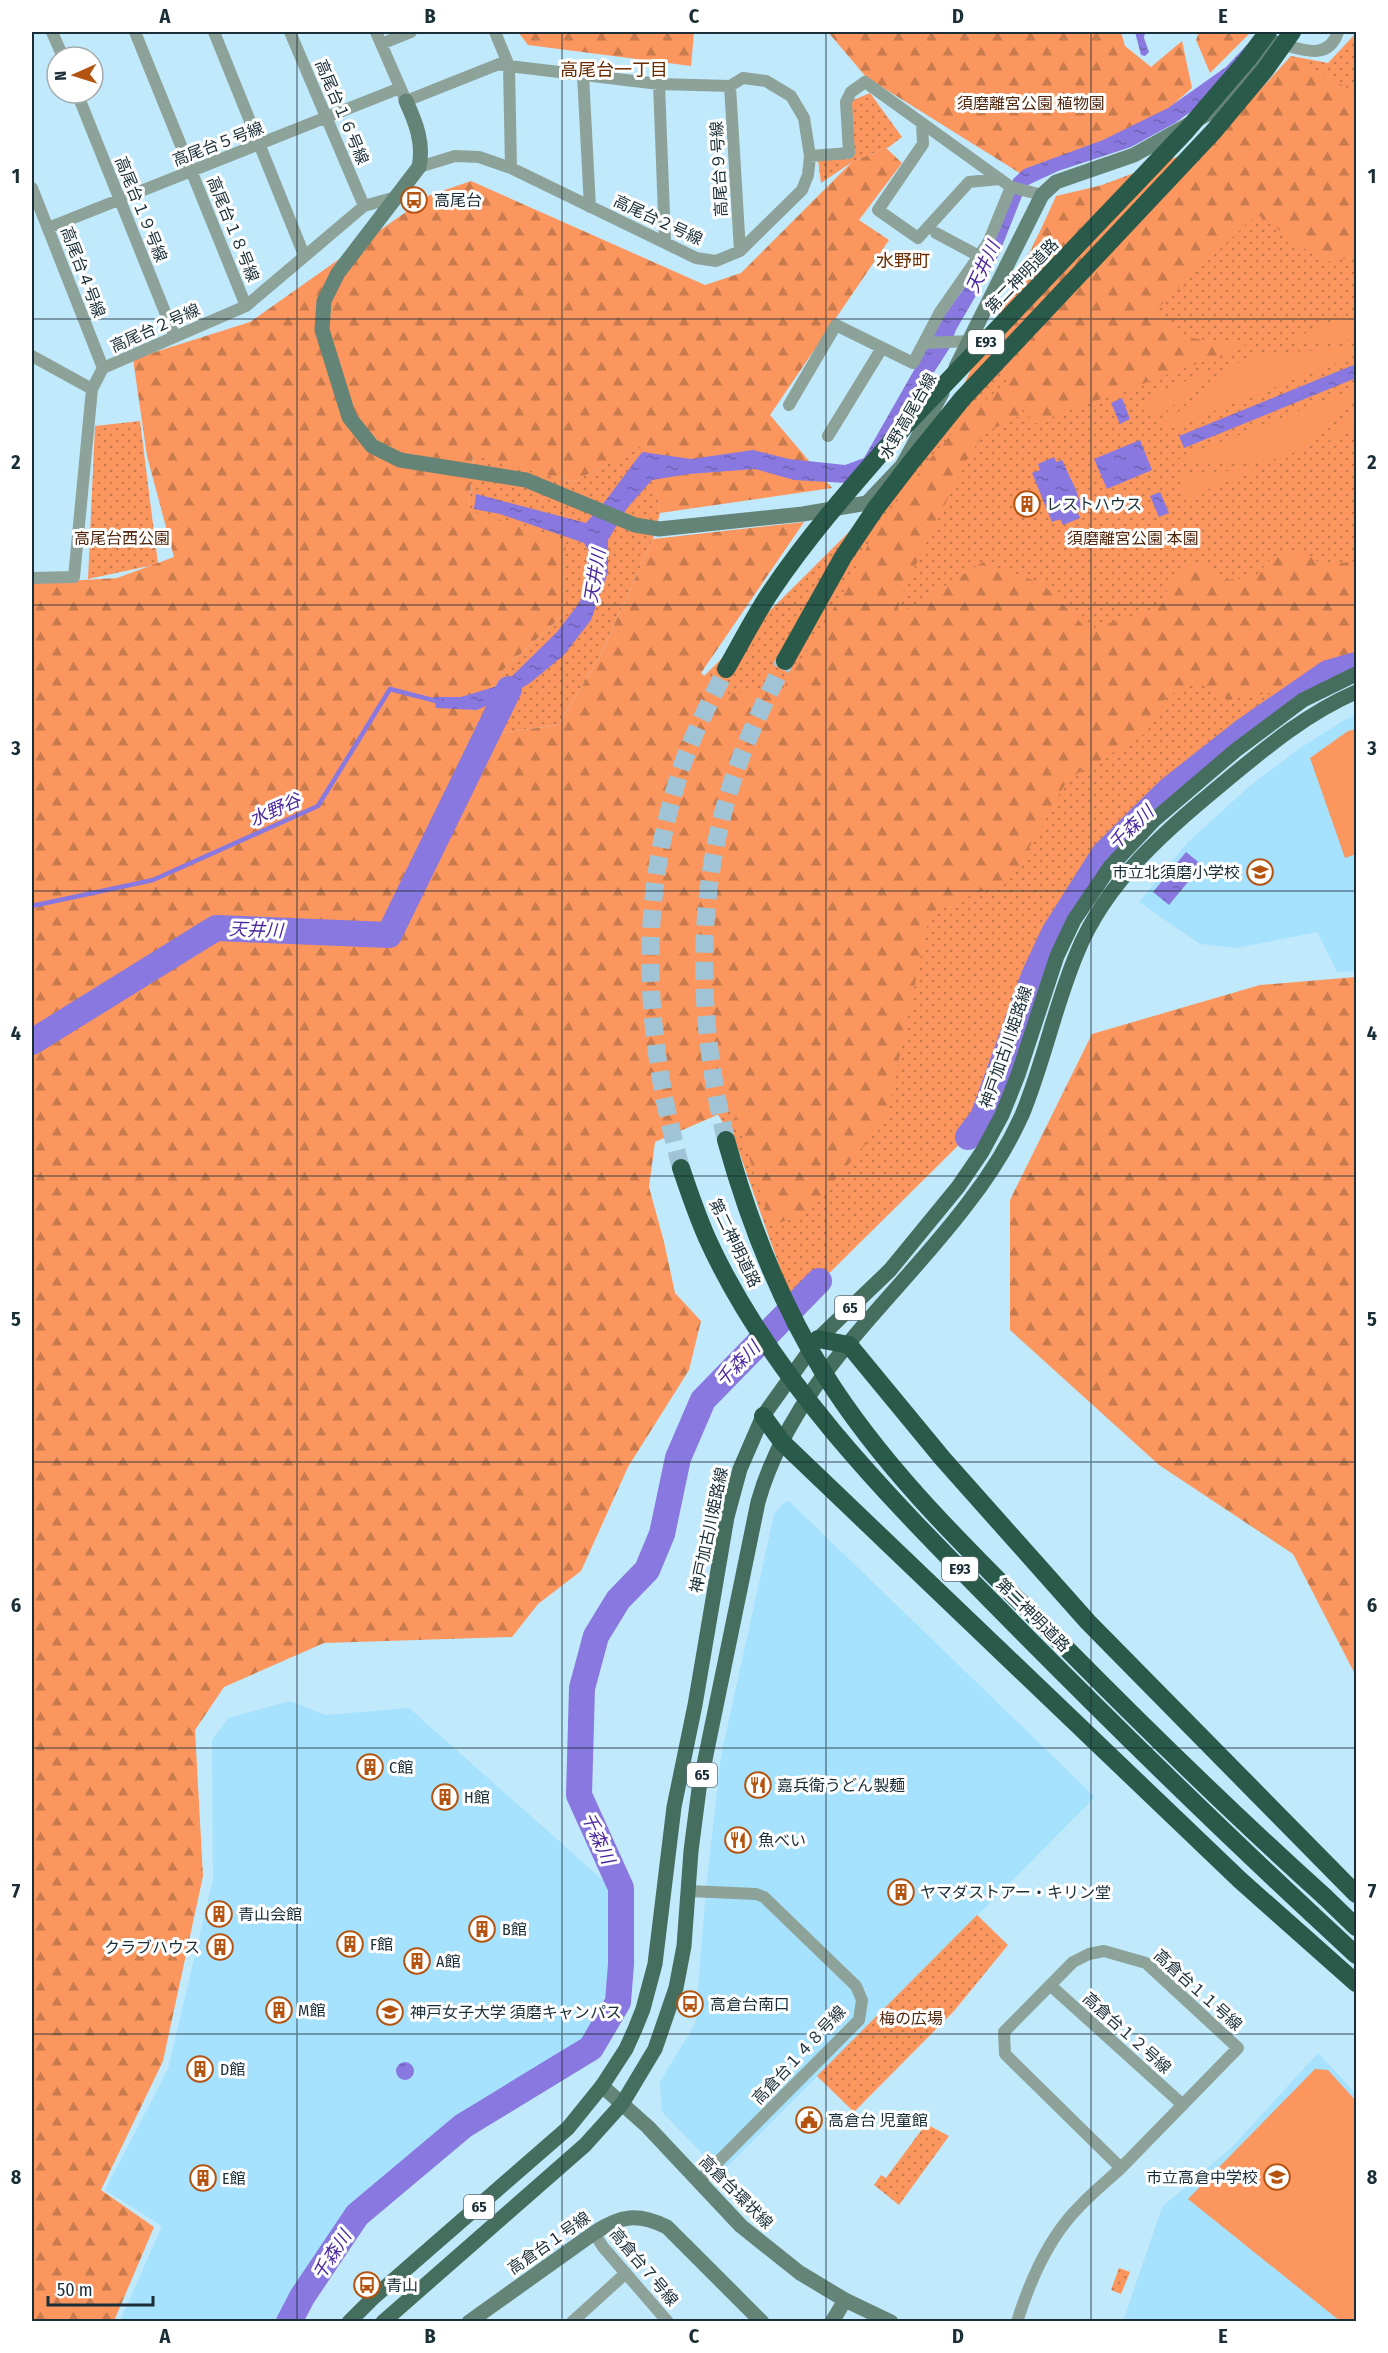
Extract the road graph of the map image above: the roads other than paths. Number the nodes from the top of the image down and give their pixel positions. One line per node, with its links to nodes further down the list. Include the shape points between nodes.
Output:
1 (135, 32): 23 (street, 高尾台１８号線)
2 (214, 32): 19 (street)
3 (290, 32): 17 (street, 高尾台１６号線)
4 (376, 32): 10 (street)
5 (411, 32): 10 (street)
6 (495, 32): 11 (street)
7 (1292, 32): 49 (highway, E93, bridge, via 1214,131 962,399 912,461 843,557)
8 (1340, 32): 9 (street, via 1335,42 1312,52)
9 (1276, 35): 27 (street, via 1220,107 1134,155 1056,182); 50 (highway, 第二神明道路 / E93, bridge, via 1239,69 1186,131 853,485 771,592)
10 (381, 44): 15 (street)
11 (509, 66): 12 (street, 高尾台２号線); 15 (street, 高尾台２号線, via 499,64); 22 (street)
12 (583, 75): 13 (street, 高尾台２号線); 31 (street)
13 (658, 84): 14 (street, 高尾台２号線); 34 (street)
14 (730, 86): 20 (street, 高尾台２号線, via 743,78 766,81 791,96 804,118); 35 (street, 高尾台９号線)
15 (403, 95): 17 (street, 高尾台５号線); 21 (street, via 417,126)
16 (82, 105): 29 (street, 高尾台１９号線)
17 (326, 118): 19 (street, 高尾台５号線); 30 (street, 高尾台１６号線)
18 (921, 123): 20 (street, via 866,82 851,92 846,102 849,153); 24 (street); 24 (street, via 923,144 878,210 918,237 969,182)
19 (260, 145): 23 (street, 高尾台５号線); 36 (street)
20 (810, 156): 35 (street, 高尾台２号線, via 802,190)
21 (419, 167): 22 (street, 高尾台２号線, via 455,156 478,157); 28 (street, 水野高尾台線)
22 (511, 168): 31 (street, 高尾台２号線)
23 (192, 171): 29 (street, 高尾台５号線); 38 (street, 高尾台１８号線)
24 (1000, 179): 25 (street)
25 (1012, 187): 27 (street); 37 (street)
26 (32, 188): 32 (street, 高尾台４号線)
27 (1036, 193): 40 (street, 水野高尾台線)
28 (396, 197): 30 (street); 40 (street, 水野高尾台線, via 338,273 324,302 322,330 349,417 372,446 400,460 526,480 635,525 660,529 803,514 867,502 902,466)
29 (120, 200): 32 (street, 高尾台５号線); 39 (street, 高尾台１９号線)
30 (364, 206): 36 (street, 高尾台２号線)
31 (590, 207): 34 (street, 高尾台２号線)
32 (48, 228): 44 (street, 高尾台４号線)
33 (936, 233): 37 (street)
34 (665, 242): 35 (street, 高尾台２号線, via 696,258 716,261)
35 (740, 251)
36 (304, 255): 38 (street, 高尾台２号線)
37 (979, 255): 41 (street, via 940,312)
38 (246, 306): 39 (street, 高尾台２号線)
39 (175, 337): 44 (street, 高尾台２号線)
40 (970, 341): 41 (street)
41 (928, 342): 42 (street, via 913,363)
42 (882, 348): 46 (street, via 836,325); 47 (street)
43 (32, 356): 45 (street)
44 (103, 368): 45 (street, 高尾台２号線)
45 (92, 389): 48 (street, 高尾台２号線, via 74,577)
46 (789, 405)
47 (828, 436)
48 (32, 578)
49 (785, 661)
50 (726, 669)
51 (1356, 674): 55 (main road, 神戸加古川姫路線 / 65, via 1303,700 1236,750 1154,820 1110,867 1086,900 1061,946 1016,1083 982,1152 890,1270)
52 (1356, 692): 56 (main road, 65, via 1311,715 1268,747 1172,826 1125,874 1077,951 1022,1113 1006,1148 968,1204)
53 (726, 1140): 61 (highway, 第二神明道路 / E93, bridge, via 754,1231 787,1307 826,1377 884,1457 918,1497 1098,1680)
54 (681, 1168): 62 (highway, 第二神明道路 / E93, bridge, via 707,1238 750,1316 775,1355 834,1430 922,1529 1083,1694)
55 (818, 1339): 56 (highway); 57 (main road, 神戸加古川姫路線 / 65)
56 (849, 1345): 58 (main road, 65, via 815,1384); 60 (highway, via 942,1459 1088,1622)
57 (763, 1416): 58 (highway); 65 (main road, 神戸加古川姫路線 / 65, via 740,1469 727,1517 674,1807 652,1980 631,2039)
58 (782, 1442): 59 (main road, 65, via 764,1481 753,1522 699,1789); 63 (highway, via 1240,1880)
59 (688, 1891): 66 (main road, 65, via 684,1946 670,2009 655,2049); 69 (street, 高倉台１４８号線, via 764,1897 856,1986 862,2000 859,2020)
60 (1356, 1894)
61 (1356, 1927)
62 (1356, 1955)
63 (1356, 1983)
64 (1050, 1985): 67 (street, 高倉台１２号線); 67 (street, 高倉台１１号線, via 1073,1962 1089,1954 1104,1951 1146,1963 1238,2048); 68 (street, 高倉台１１号線, via 1004,2032 1005,2054)
65 (602, 2086): 66 (street, 高倉台環状線); 73 (main road, 神戸加古川姫路線 / 65, via 560,2136)
66 (622, 2104): 69 (street, 高倉台環状線); 74 (main road, 65, via 585,2145)
67 (1183, 2105): 68 (street, 高倉台１１号線)
68 (1120, 2168): 81 (street, 高倉台１１号線, via 1077,2208 1050,2245 1029,2284)
69 (699, 2181): 72 (street, 高倉台環状線, via 741,2226 800,2273)
70 (594, 2233): 71 (street, 高倉台７号線); 75 (street, 高倉台１号線); 78 (street, 高倉台１号線, via 612,2221 631,2218 648,2219 667,2227)
71 (626, 2273): 76 (street); 77 (street, 高倉台７号線)
72 (846, 2300): 79 (street); 80 (street, 高倉台環状線)
73 (349, 2322)
74 (383, 2322)
75 (469, 2322)
76 (572, 2322)
77 (668, 2322)
78 (762, 2322)
79 (832, 2322)
80 (891, 2322)
81 (1017, 2322)

